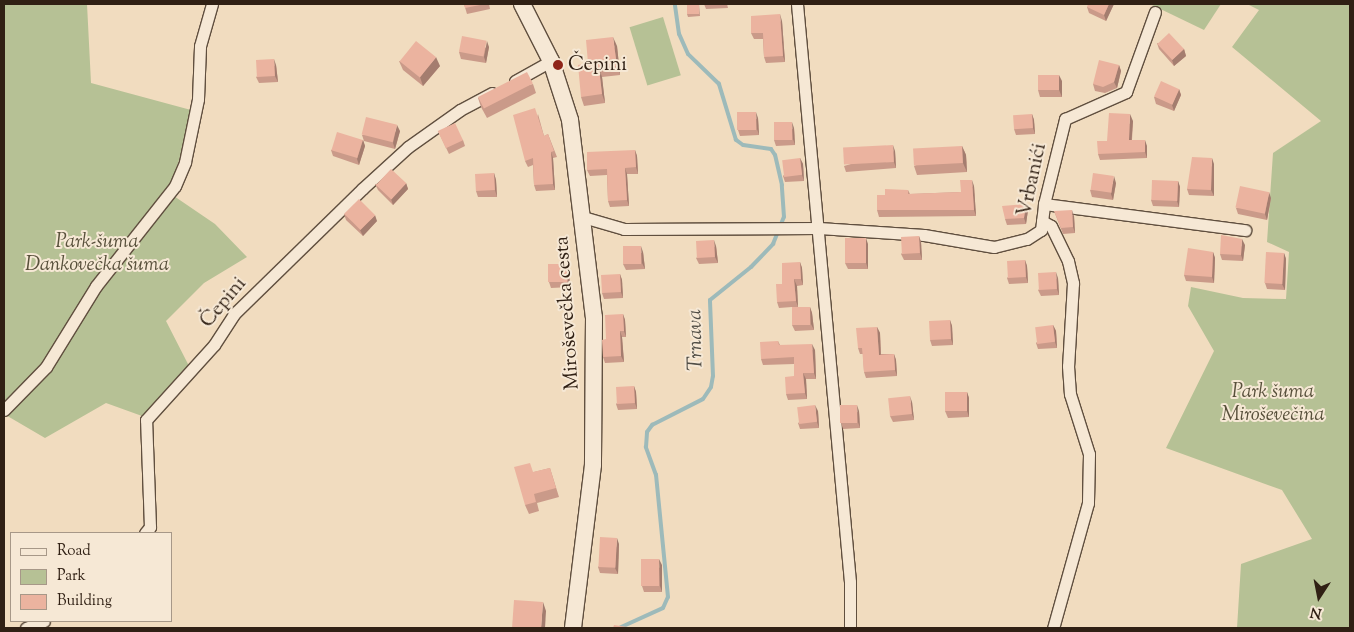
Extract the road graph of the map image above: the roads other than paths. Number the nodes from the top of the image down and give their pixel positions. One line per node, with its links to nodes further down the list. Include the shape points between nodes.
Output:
1 (212, 4): 11 (street, via 200,46 195,117 185,162 175,186 96,286 46,366)
2 (522, 4): 5 (main road, Miroševečka cesta)
3 (798, 4): 9 (street)
4 (1155, 12): 6 (street, Vrbanići, via 1126,92 1065,119)
5 (551, 61): 7 (main road, Miroševečka cesta, via 570,120); 12 (street, Čepini, via 460,110 408,147 234,314 214,345 146,420 150,527)
6 (1044, 204): 8 (street, Vrbanići); 10 (street)
7 (583, 217): 9 (street, Vrbanići, via 624,229); 15 (main road, Miroševečka cesta, via 594,317 594,465)
8 (1042, 221): 9 (street, Vrbanići, via 1041,230 1027,239 994,247 924,235); 17 (street, via 1051,226 1068,261 1073,283 1068,366 1070,394 1089,454 1090,471 1088,503)
9 (819, 228): 16 (street, via 850,582)
10 (1245, 230)
11 (4, 410)
12 (146, 532)
13 (41, 622): 14 (street)
14 (26, 628)
15 (573, 628)
16 (850, 628)
17 (1054, 628)

